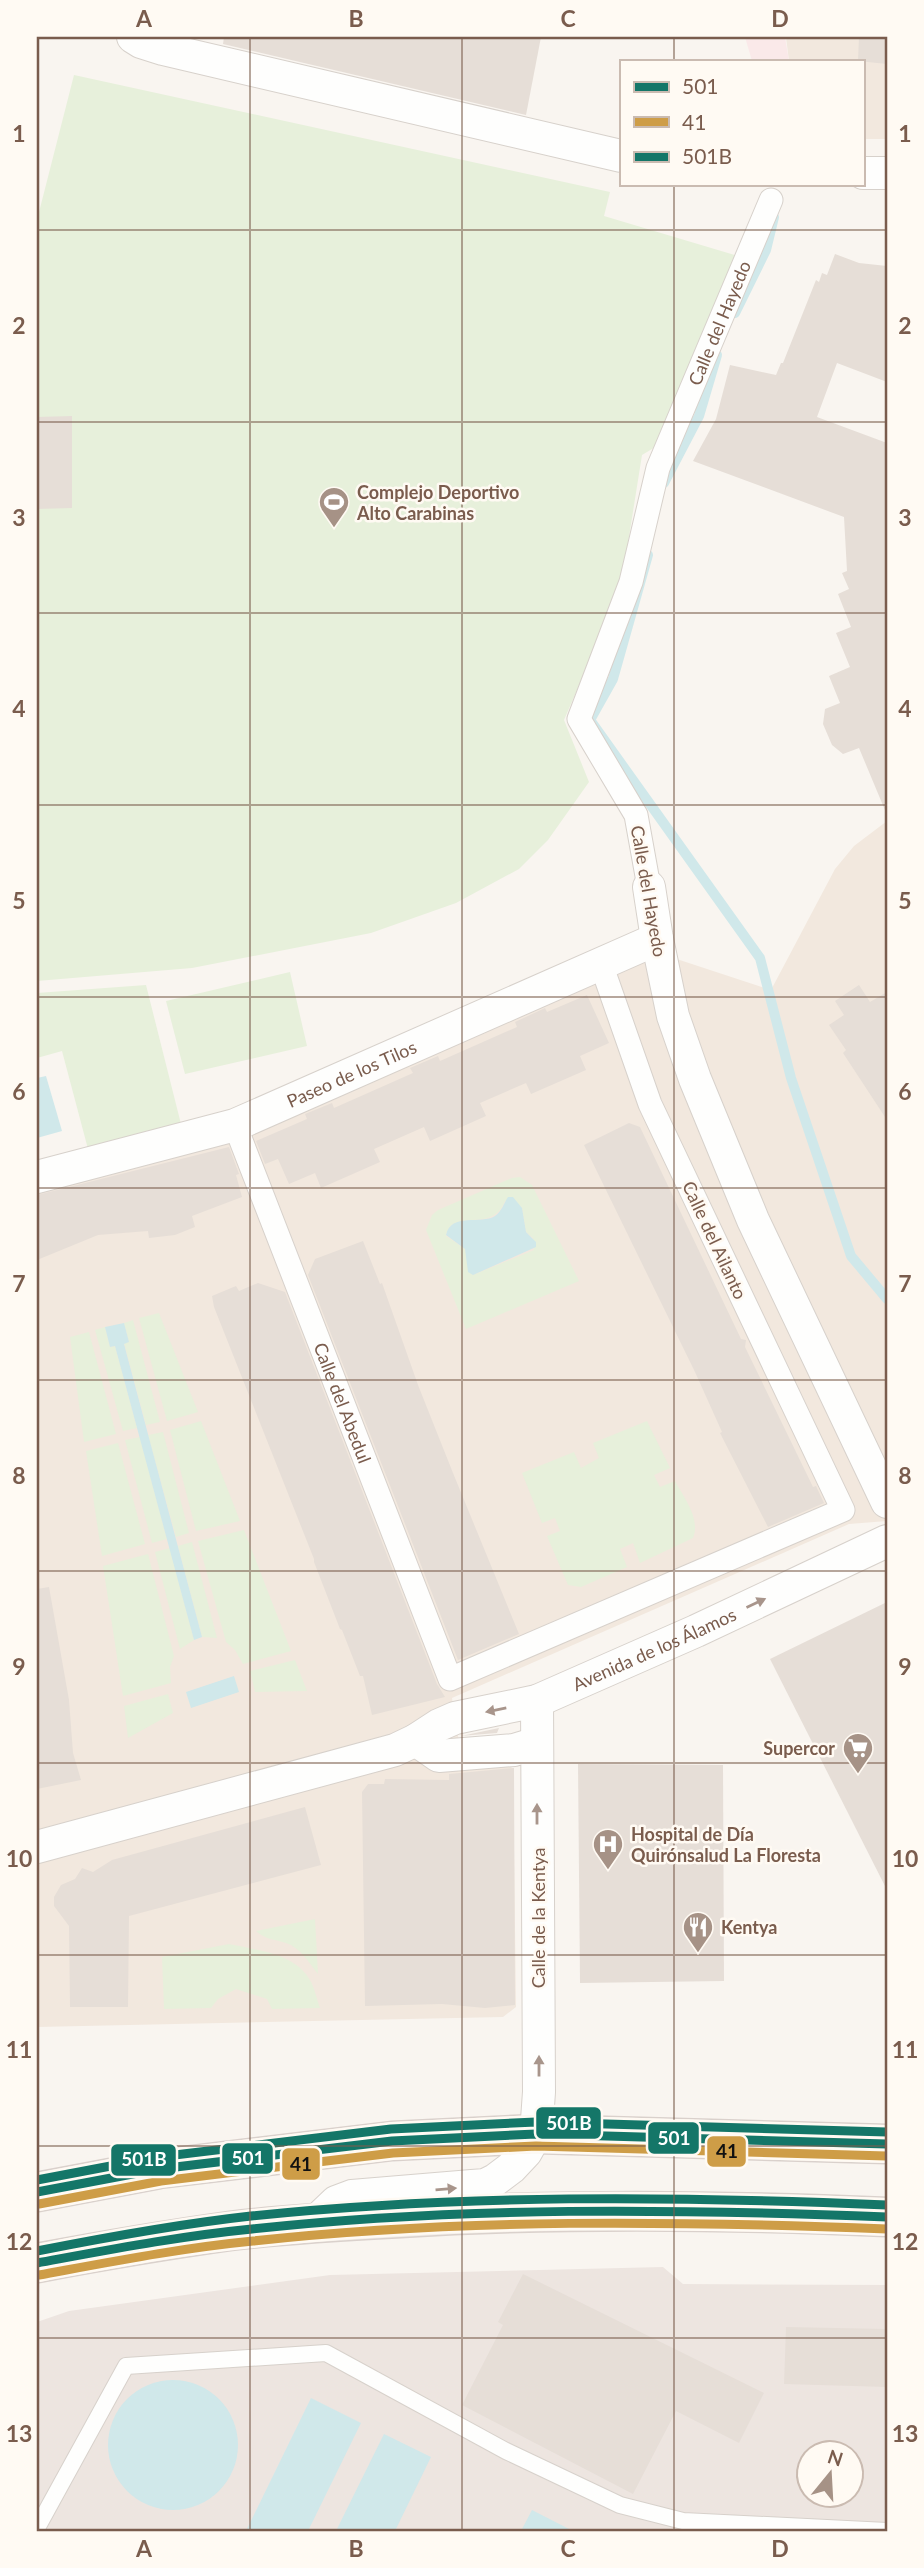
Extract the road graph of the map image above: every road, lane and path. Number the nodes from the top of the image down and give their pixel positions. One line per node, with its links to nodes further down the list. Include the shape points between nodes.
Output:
1 (134, 37): 2 (street, via 163,49)
2 (620, 156)
3 (864, 173): 4 (street)
4 (887, 173)
5 (771, 200): 6 (street, Calle del Hayedo, via 658,468 631,582 579,719 636,816)
6 (649, 887): 7 (street, Calle del Hayedo)
7 (657, 939): 8 (street, Paseo de los Tilos); 11 (street, Calle del Hayedo, via 673,1016 723,1150)
8 (601, 964): 9 (street, Paseo de los Tilos); 13 (street, Calle del Ailanto, via 650,1104 843,1510)
9 (235, 1125): 10 (street, Paseo de los Tilos); 13 (street, Calle del Abedul)
10 (37, 1177)
11 (887, 1502)
12 (887, 1541): 14 (street, Avenida de los Álamos, one-way to 12)
13 (450, 1679)
14 (537, 1701): 15 (street, Avenida de los Álamos, one-way to 15, via 455,1718); 16 (street, Calle de la Kentya)
15 (416, 1740): 16 (street, via 439,1756 514,1750); 17 (street, Avenida de los Álamos, via 395,1750)
16 (537, 1743): 18 (street, Calle de la Kentya, one-way to 16)
17 (37, 1846)
18 (536, 2134): 19 (main road); 20 (main road, via 286,2152); 22 (street, one-way to 18, via 343,2198 485,2185 511,2168)
19 (887, 2144)
20 (37, 2192)
21 (887, 2217): 22 (main road, via 554,2211)
22 (314, 2223): 23 (main road, via 231,2231)
23 (37, 2263)
24 (37, 2528): 25 (lane, via 126,2366 326,2353 506,2451 620,2505 683,2521)
25 (887, 2531)

